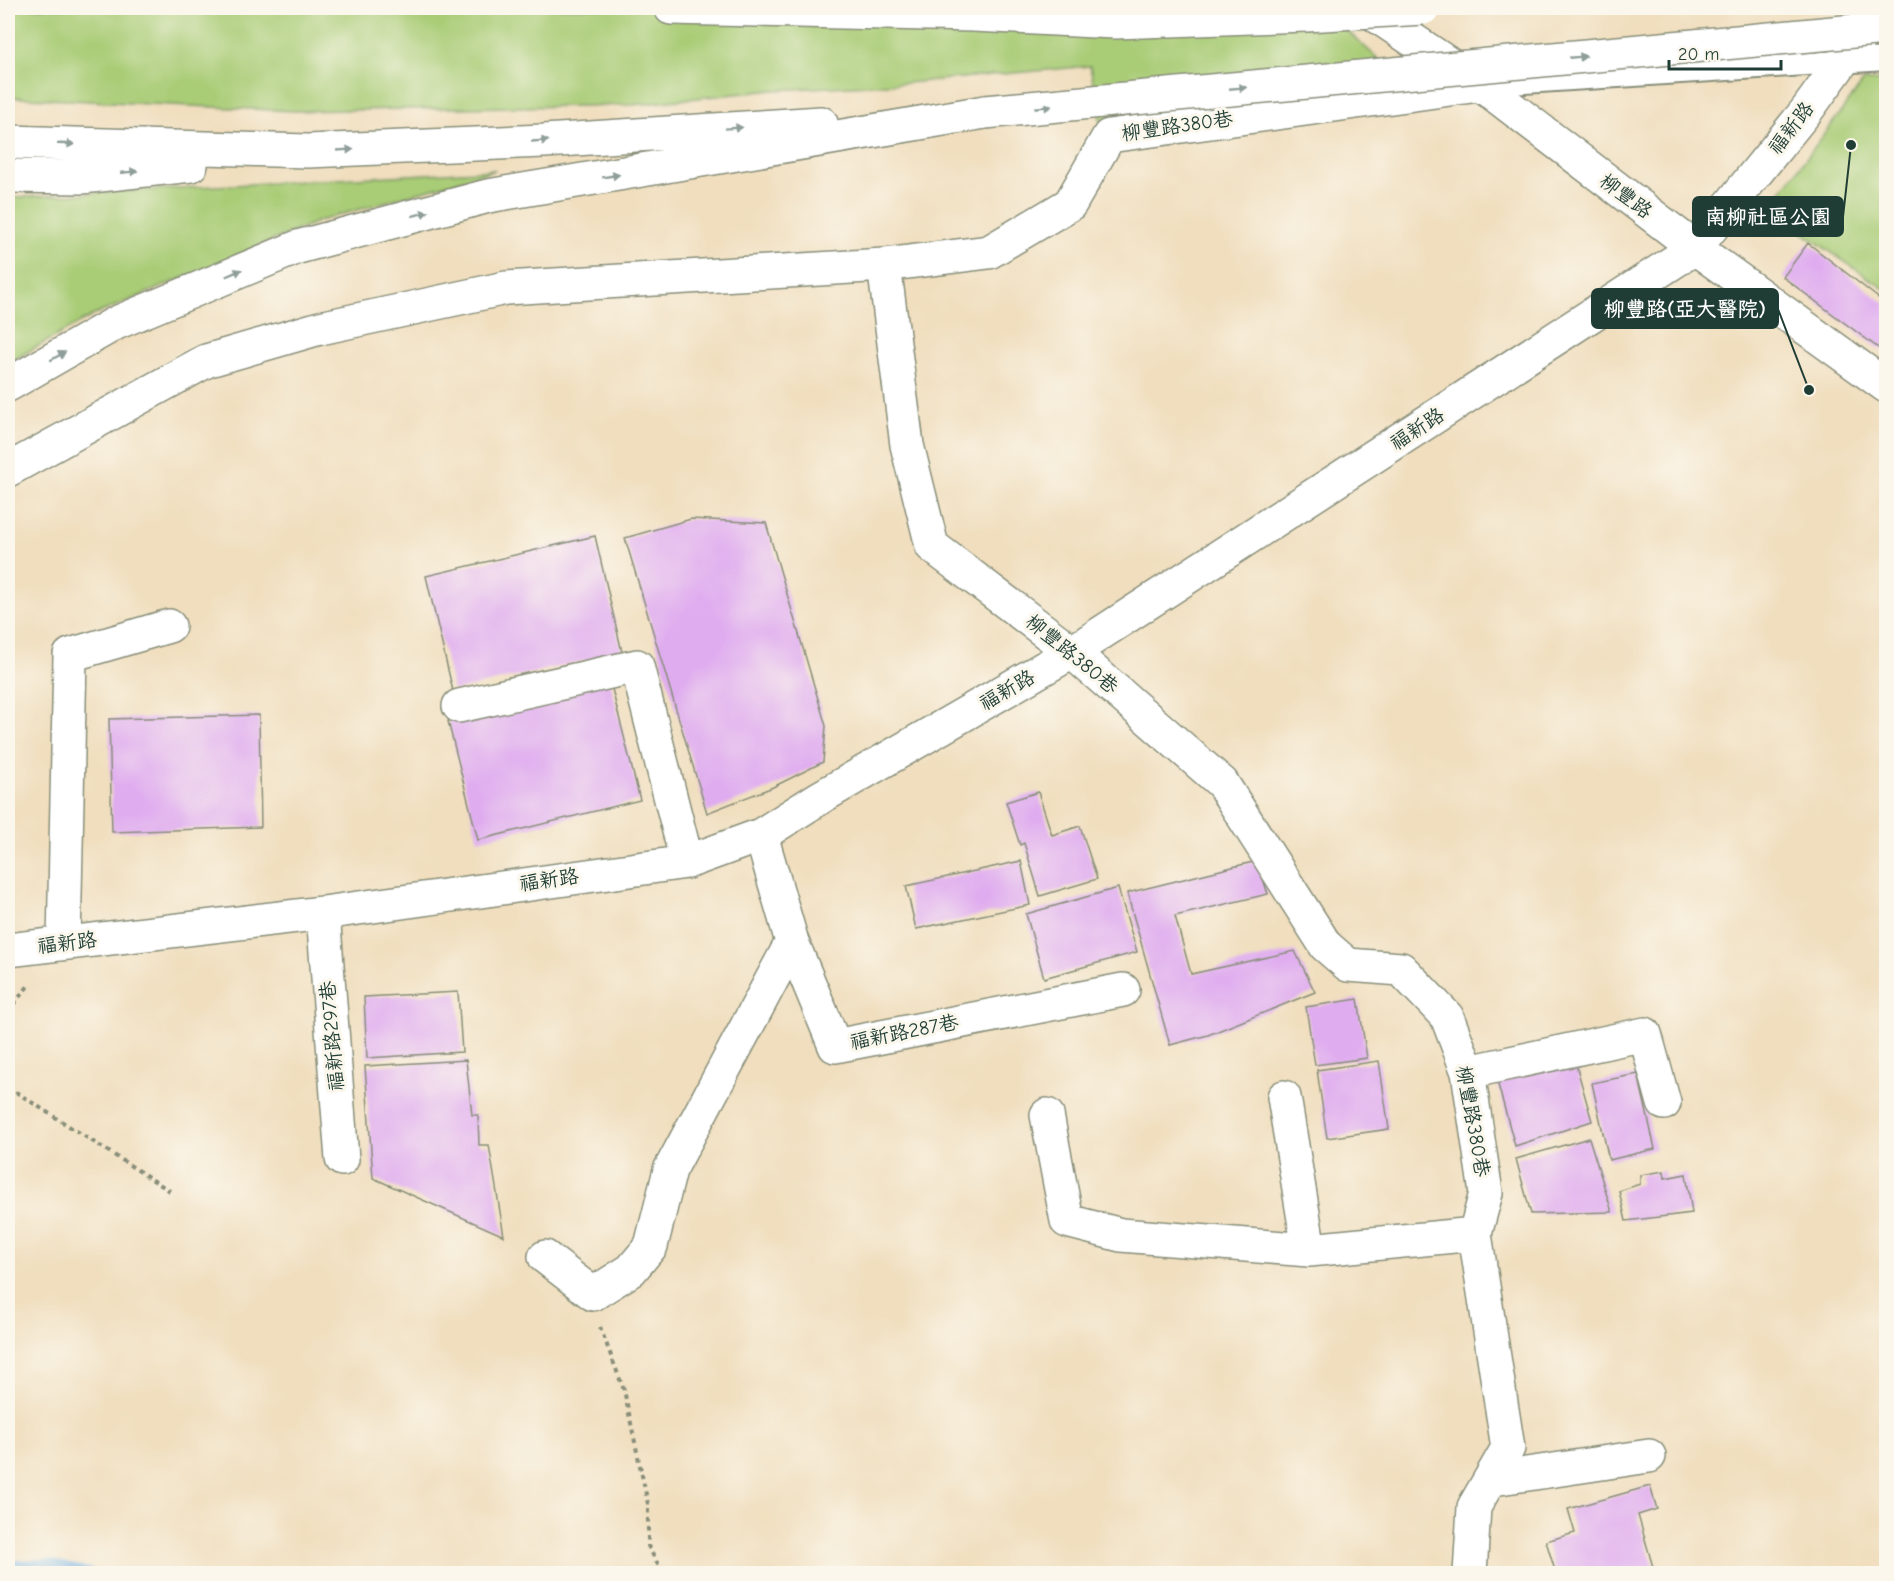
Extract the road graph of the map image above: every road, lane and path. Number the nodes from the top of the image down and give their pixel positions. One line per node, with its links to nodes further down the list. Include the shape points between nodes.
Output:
1 (671, 8): 6 (main road)
2 (938, 8): 6 (main road)
3 (1365, 8): 10 (main road, 柳豐路)
4 (1423, 8): 6 (main road, bridge, via 1114,22)
5 (1881, 8): 9 (main road, 福新路)
6 (973, 15)
7 (1887, 28): 11 (main road, one-way to 7, bridge)
8 (1887, 59): 9 (lane)
9 (1840, 63): 10 (lane); 15 (main road, 福新路, via 1807,110)
10 (1479, 85): 15 (main road, 柳豐路); 16 (main road, 柳豐路380巷, via 1109,136 1070,204 989,252)
11 (985, 112): 13 (main road, one-way to 11, via 544,141); 17 (main road, one-way to 11, via 116,323 297,247 488,196)
12 (8, 142): 13 (main road, one-way to 13)
13 (308, 151): 14 (main road, one-way to 13, via 82,177)
14 (8, 176)
15 (1695, 248): 18 (main road, 柳豐路); 21 (main road, 福新路)
16 (884, 265): 19 (main road, via 507,288 320,328 206,361); 21 (main road, 柳豐路380巷, via 907,445 932,546)
17 (8, 385)
18 (1887, 386)
19 (8, 470)
20 (169, 626): 27 (main road, via 70,655)
21 (1072, 652): 23 (main road, 福新路); 30 (main road, 柳豐路380巷, via 1222,783 1326,946 1348,965 1401,969 1447,1017)
22 (459, 706): 24 (main road, via 637,666)
23 (761, 835): 24 (main road, 福新路); 26 (main road, 福新路287巷)
24 (687, 862): 25 (main road, 福新路)
25 (323, 913): 27 (main road, 福新路); 35 (main road, 福新路297巷)
26 (792, 942): 29 (main road, 福新路287巷, via 835,1046); 40 (main road, via 670,1170 651,1245 631,1270)
27 (64, 943): 28 (main road, 福新路)
28 (8, 950)
29 (1123, 990)
30 (1468, 1072): 33 (main road, via 1645,1034); 37 (main road, 柳豐路380巷, via 1486,1192)
31 (8, 1087): 36 (path)
32 (1284, 1097): 38 (main road)
33 (1664, 1103)
34 (1047, 1114): 38 (main road, via 1067,1221 1121,1235)
35 (342, 1160)
36 (170, 1191)
37 (1475, 1234): 38 (main road); 42 (main road, 柳豐路380巷, via 1509,1448)
38 (1309, 1250)
39 (545, 1257): 40 (main road)
40 (593, 1294): 43 (path, via 599,1324 624,1390 648,1504 648,1546)
41 (1649, 1456): 42 (main road)
42 (1493, 1479): 44 (main road, 柳豐路380巷, via 1474,1507)
43 (663, 1574)
44 (1470, 1574)

